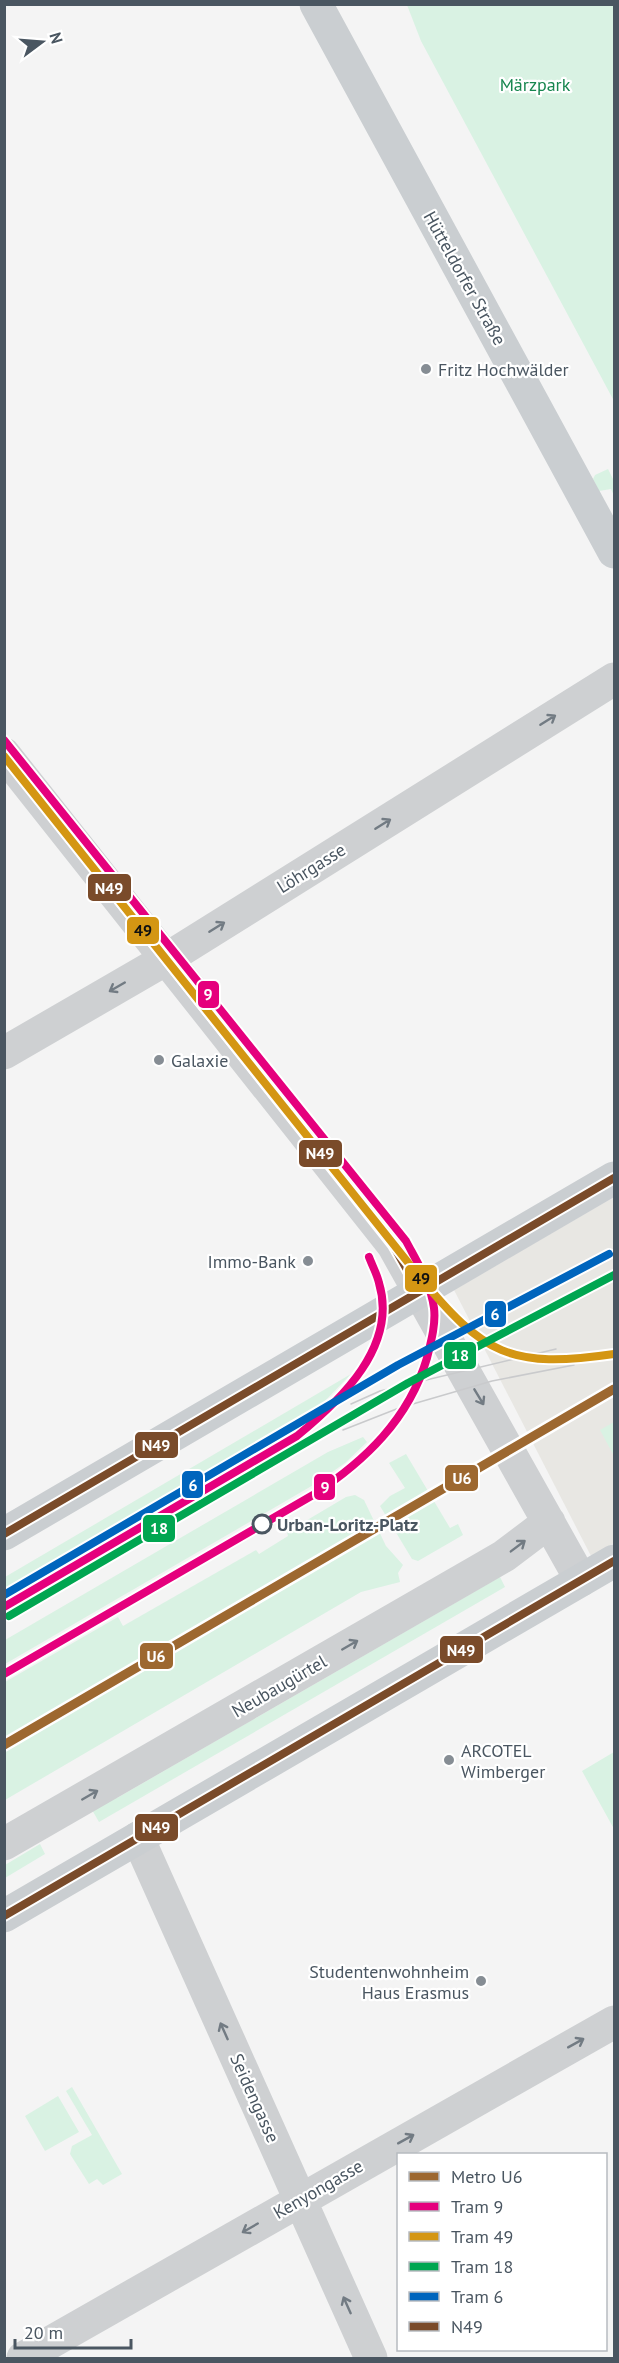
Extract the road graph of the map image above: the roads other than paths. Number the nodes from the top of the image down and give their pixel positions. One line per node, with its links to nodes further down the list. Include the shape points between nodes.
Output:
1 (316, 4): 2 (main road, Hütteldorfer Straße)
2 (615, 552)
3 (615, 679): 5 (street, Löhrgasse, one-way to 3)
4 (4, 754): 5 (street)
5 (168, 958): 6 (street, Löhrgasse, one-way to 6); 8 (street, via 393,1245)
6 (4, 1053)
7 (615, 1178): 8 (main road)
8 (419, 1291): 9 (street, one-way to 9); 10 (main road)
9 (549, 1522): 12 (street); 14 (street, Neubaugürtel, one-way to 9, via 495,1562)
10 (4, 1534)
11 (615, 1561): 12 (main road)
12 (581, 1580): 13 (main road)
13 (138, 1838): 15 (main road); 17 (street, Seidengasse, one-way to 13)
14 (4, 1844)
15 (4, 1916)
16 (615, 2022): 17 (street, Kenyongasse, one-way to 16)
17 (301, 2199): 18 (street, Kenyongasse, one-way to 18); 19 (street, Seidengasse, one-way to 17)
18 (23, 2358)
19 (371, 2358)

